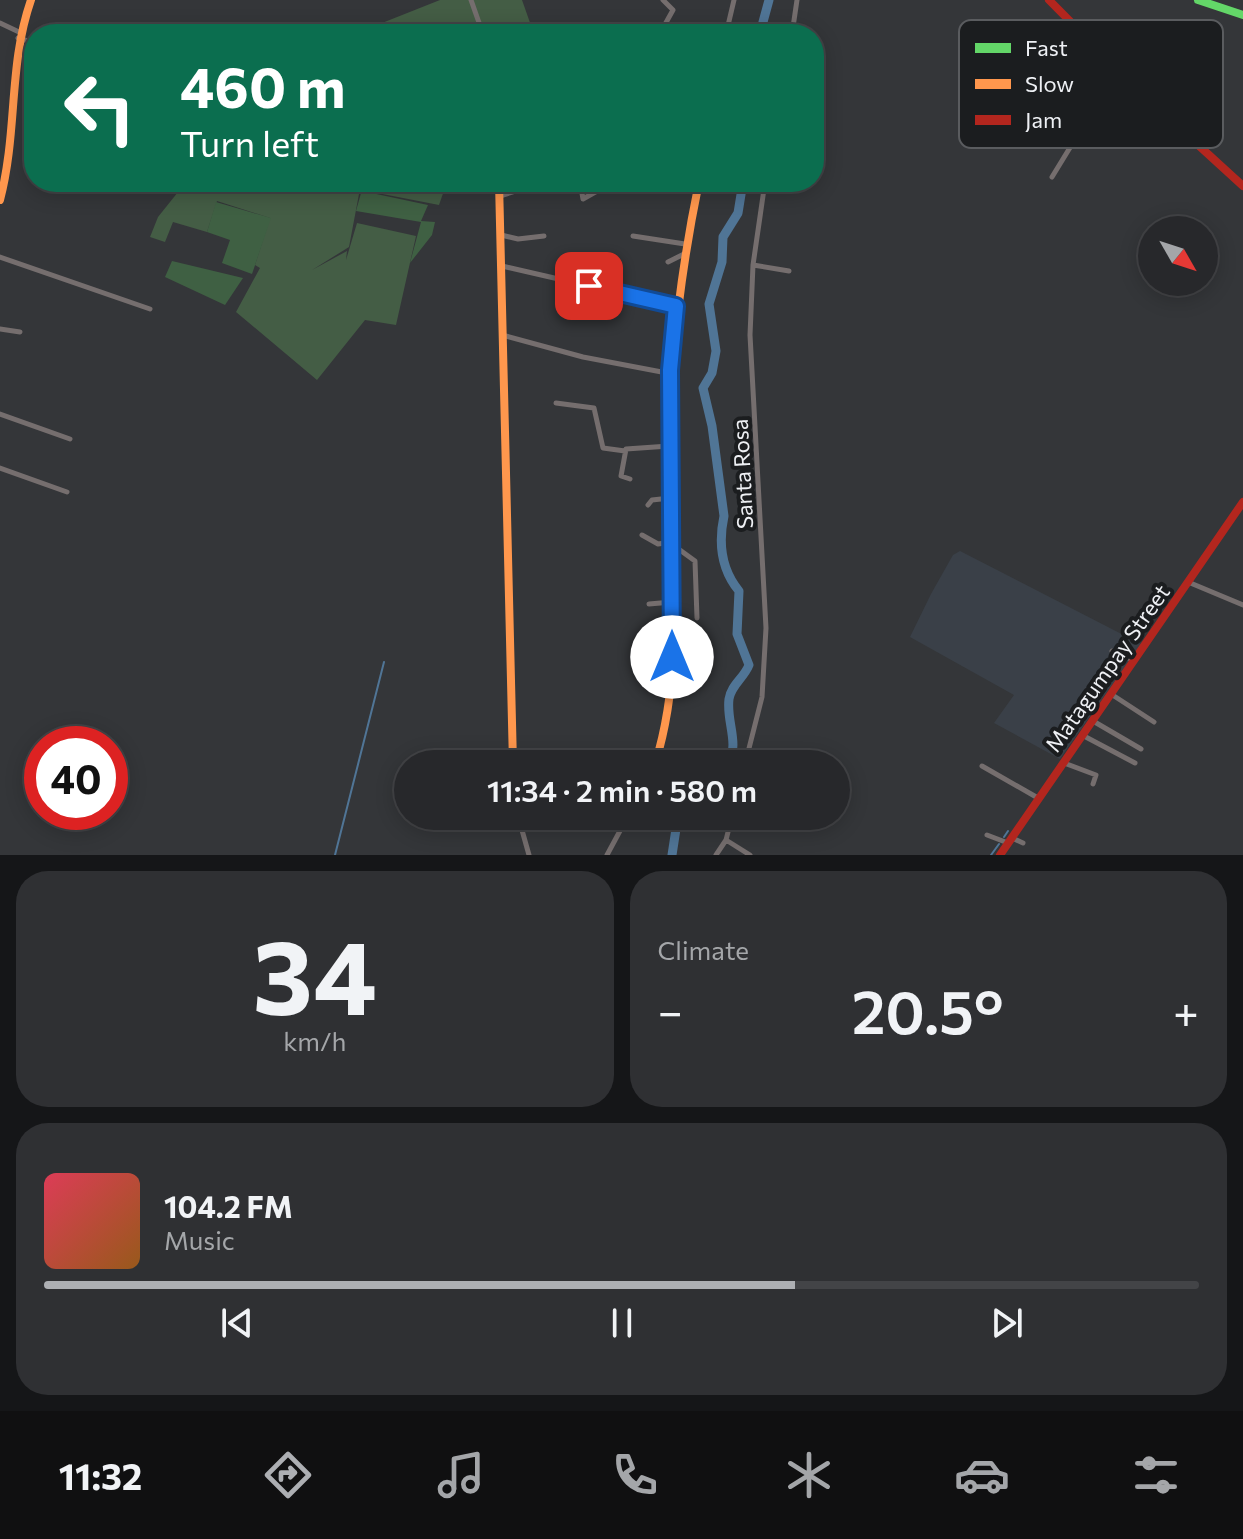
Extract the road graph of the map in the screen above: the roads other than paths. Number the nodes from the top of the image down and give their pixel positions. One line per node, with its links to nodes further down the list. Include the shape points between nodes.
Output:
1 (31, 0): 15 (street)
2 (471, 0): 11 (street)
3 (663, 0): 12 (street, via 673,10)
4 (734, 0): 13 (street)
5 (797, 0): 14 (street)
6 (1049, 0): 9 (street)
7 (1198, 0): 8 (street)
8 (1243, 15)
9 (1069, 20)
10 (0, 23): 15 (street)
11 (479, 24)
12 (665, 24)
13 (728, 24)
14 (793, 24)
15 (18, 35): 16 (street); 28 (street, via 11,158)
16 (24, 38)
17 (1070, 148): 19 (street)
18 (1202, 148): 20 (street)
19 (1052, 177)
20 (1243, 186)
21 (500, 192): 27 (street)
22 (513, 192): 27 (street)
23 (582, 192): 24 (street, via 583,199)
24 (595, 192)
25 (697, 192): 32 (street)
26 (764, 192): 35 (street, Santa Rosa)
27 (500, 196): 29 (street)
28 (0, 200)
29 (501, 235): 30 (street); 36 (street)
30 (544, 236)
31 (633, 236): 32 (street)
32 (684, 249): 34 (street); 38 (street)
33 (0, 257): 39 (street)
34 (668, 262)
35 (753, 265): 37 (street); 71 (street, Santa Rosa, via 750,369 766,628 762,697)
36 (502, 266): 38 (street); 42 (street)
37 (789, 271)
38 (676, 306): 43 (street)
39 (150, 309)
40 (0, 329): 41 (street)
41 (20, 332)
42 (502, 335): 43 (street, via 626,367); 69 (street)
43 (670, 370): 47 (street)
44 (556, 403): 48 (street, via 594,408 603,448)
45 (0, 414): 46 (street)
46 (70, 439)
47 (670, 446): 48 (street); 52 (street)
48 (625, 451): 50 (street, via 621,476)
49 (0, 468): 51 (street)
50 (630, 479)
51 (67, 492)
52 (670, 498): 54 (street); 56 (street)
53 (1243, 502): 57 (street, Matagumpay Street)
54 (648, 505)
55 (642, 535): 56 (street, via 658,544)
56 (673, 543): 58 (street); 61 (street, via 695,561)
57 (1188, 582): 60 (street); 63 (street, Matagumpay Street)
58 (672, 602): 59 (street); 70 (street, via 672,678)
59 (649, 604)
60 (1243, 605)
61 (697, 618)
62 (1112, 651): 63 (street)
63 (1133, 660): 64 (street, Matagumpay Street)
64 (1111, 694): 65 (street, Matagumpay Street); 66 (street)
65 (1092, 720): 67 (street, Matagumpay Street); 68 (street)
66 (1154, 722)
67 (1082, 735): 72 (street, Matagumpay Street); 73 (street)
68 (1141, 749)
69 (513, 750)
70 (660, 750)
71 (749, 750)
72 (1064, 763): 75 (street, via 1096,775); 76 (street, Matagumpay Street)
73 (1135, 763)
74 (982, 766): 76 (street)
75 (1093, 784)
76 (1038, 798): 82 (street, Matagumpay Street)
77 (522, 830): 84 (street)
78 (620, 830): 85 (street)
79 (728, 830): 81 (street)
80 (987, 835): 82 (street)
81 (726, 840): 86 (street); 87 (street)
82 (1010, 840): 83 (street); 88 (street, Matagumpay Street)
83 (1023, 843)
84 (529, 855)
85 (607, 855)
86 (716, 855)
87 (750, 855)
88 (1000, 855)

